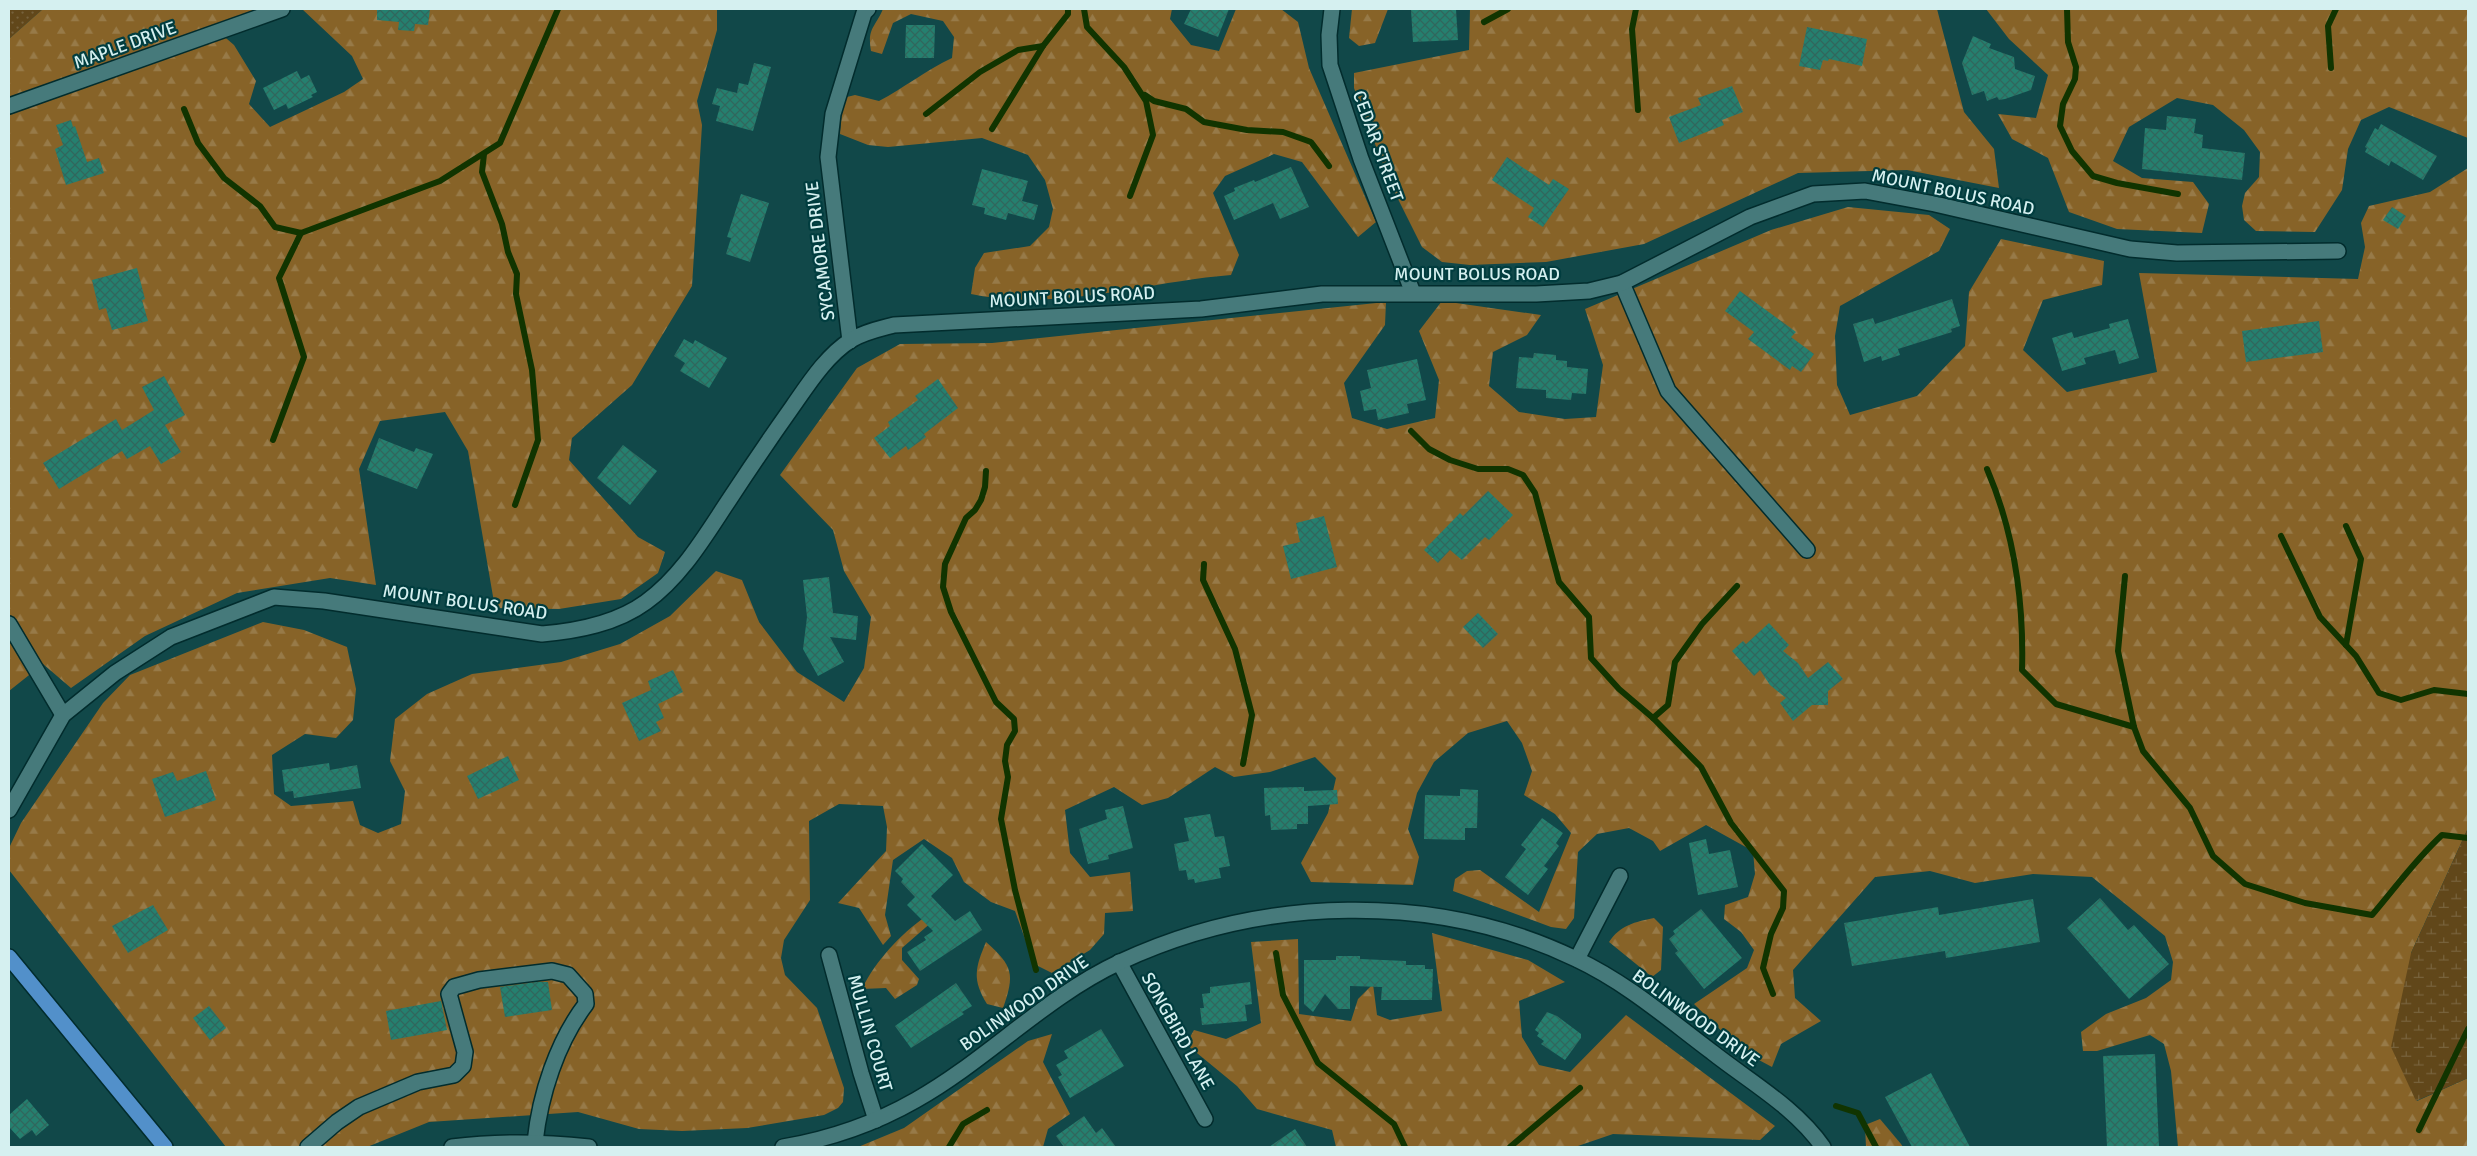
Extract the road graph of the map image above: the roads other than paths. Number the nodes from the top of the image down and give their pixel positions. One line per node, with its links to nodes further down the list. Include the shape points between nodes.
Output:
1 (282, 9): 4 (street, MAPLE DRIVE)
2 (868, 9): 8 (street, SYCAMORE DRIVE, via 848,59 832,114 828,157)
3 (1332, 9): 7 (street, CEDAR STREET, via 1330,64 1361,159)
4 (9, 106)
5 (2338, 251): 6 (street, MOUNT BOLUS ROAD, via 2177,253 2130,249 1934,204 1865,192 1813,194 1750,218)
6 (1622, 283): 7 (street, MOUNT BOLUS ROAD, via 1589,291 1536,294); 9 (street, via 1668,391)
7 (1413, 293): 8 (street, MOUNT BOLUS ROAD, via 1322,294 1201,309 894,325)
8 (850, 341): 11 (street, MOUNT BOLUS ROAD, via 804,390 698,548 669,582 629,612 578,631 542,634 324,600 274,598 171,637 115,673)
9 (1807, 550)
10 (9, 624): 11 (street)
11 (63, 715): 12 (street, MOUNT BOLUS ROAD)
12 (9, 810)
13 (1620, 876): 16 (street)
14 (830, 955): 19 (street, MULLIN COURT, via 860,1073)
15 (9, 957): 21 (main road)
16 (1577, 959): 17 (street, BOLINWOOD DRIVE, via 1502,930 1431,915 1354,908 1281,915 1224,926 1172,941); 26 (street, BOLINWOOD DRIVE, via 1645,999 1777,1099)
17 (1119, 962): 18 (street, SONGBIRD LANE); 19 (street, BOLINWOOD DRIVE, via 1045,1007 954,1076 917,1100)
18 (1205, 1118)
19 (876, 1120): 25 (street, BOLINWOOD DRIVE, via 819,1141)
20 (535, 1142): 22 (street, via 538,1119 558,1055 572,1023 586,1004 585,994 568,975 552,971 479,980 454,987 449,994 465,1052 463,1066 454,1075 418,1082 359,1107); 23 (street); 24 (street)
21 (165, 1147)
22 (308, 1147)
23 (452, 1147)
24 (589, 1147)
25 (783, 1147)
26 (1823, 1147)

